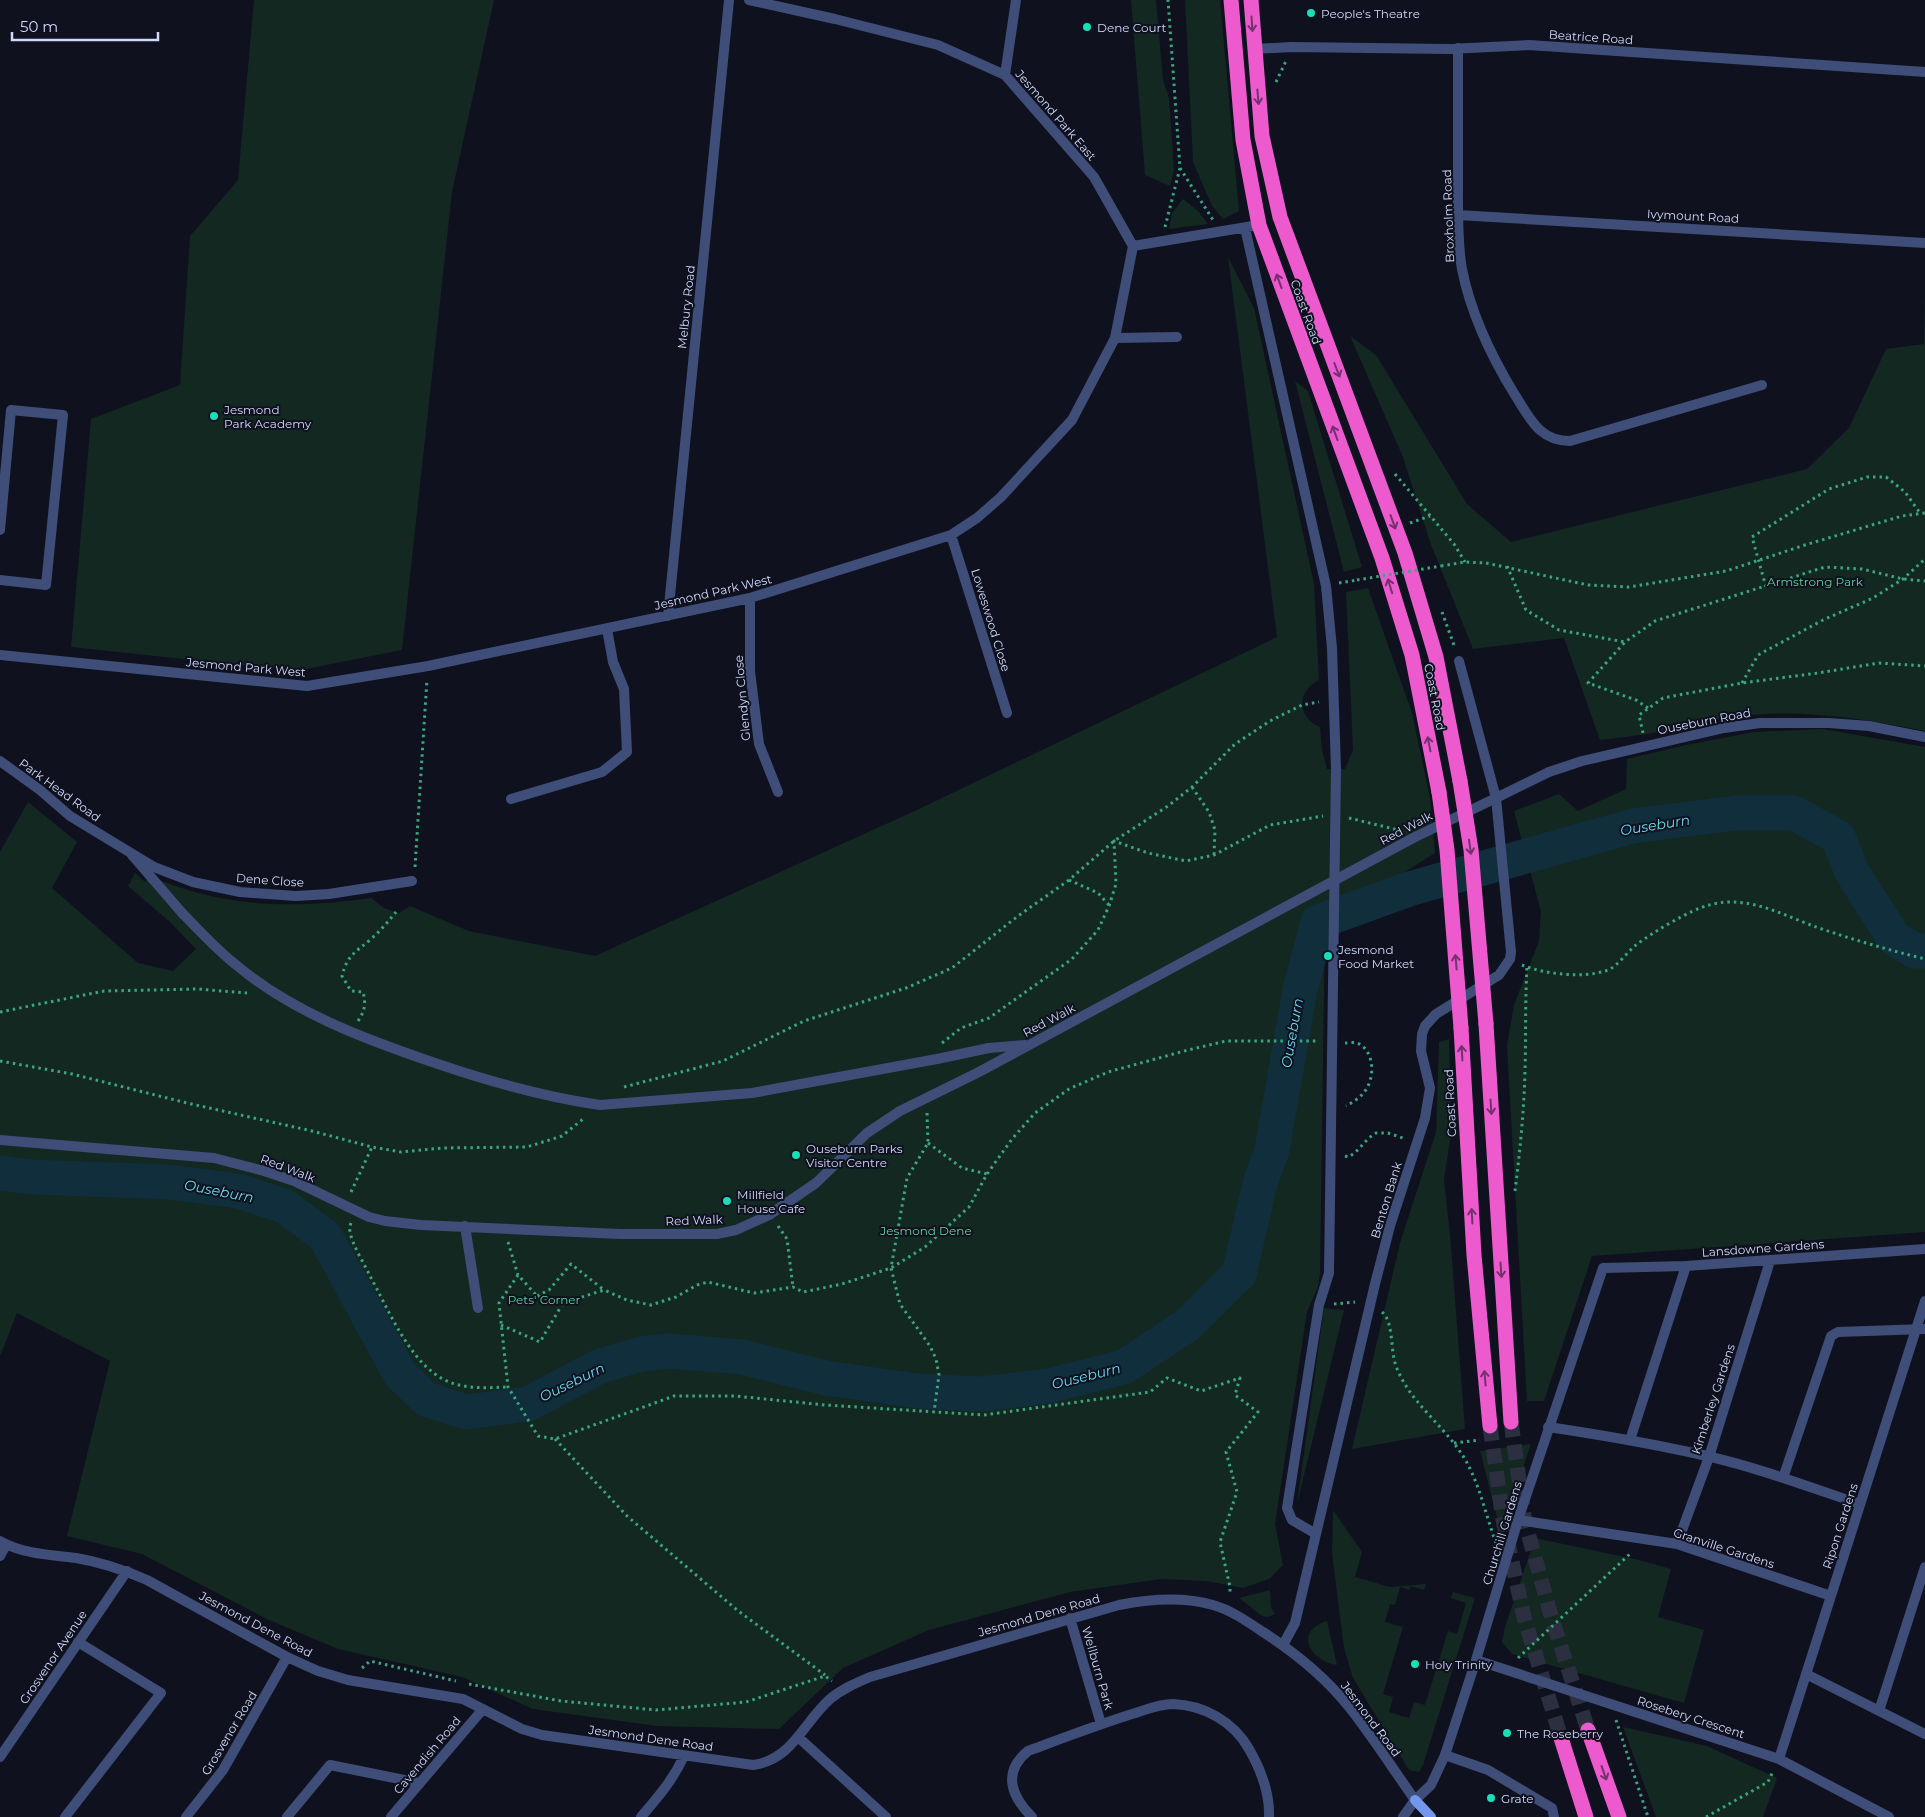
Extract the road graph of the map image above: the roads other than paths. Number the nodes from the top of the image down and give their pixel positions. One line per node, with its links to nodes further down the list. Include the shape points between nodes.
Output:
1 (729, 0): 21 (street, Melbury Road)
2 (749, 0): 9 (street, Jesmond Park East, via 938,45)
3 (1016, 0): 9 (street)
4 (1231, 0): 11 (highway, Coast Road)
5 (1251, 0): 7 (highway, Coast Road, one-way to 7)
6 (1458, 48): 7 (street, Beatrice Road); 8 (street, Beatrice Road, via 1528,45); 10 (street, Broxholm Road)
7 (1254, 49): 43 (highway, Coast Road, one-way to 43, bridge, via 1262,136 1280,218 1405,553 1436,657 1460,781 1471,850 1486,1024)
8 (1925, 72)
9 (1005, 75): 13 (street, Jesmond Park East, via 1094,177)
10 (1458, 215): 12 (street, Ivymount Road); 16 (street, Broxholm Road, via 1462,268 1475,317 1498,367 1534,425 1551,438 1570,441)
11 (1252, 227): 13 (street); 44 (highway, Coast Road, one-way to 11, bridge, via 1474,1255 1447,850 1412,655 1382,558); 51 (street, bridge, via 1326,586 1335,700 1329,1273 1319,1305 1288,1508 1292,1520)
12 (1925, 243)
13 (1134, 246): 15 (street, Jesmond Park West)
14 (1177, 337): 15 (street)
15 (1115, 338): 18 (street, Jesmond Park West, via 1072,420 1001,497)
16 (1762, 385)
17 (0, 530): 19 (street, via 12,410 63,415 46,585)
18 (951, 535): 20 (street, Jesmond Park West); 25 (street, Loweswood Close)
19 (0, 580)
20 (750, 598): 21 (street, Jesmond Park West); 28 (street, Glendyn Close, via 750,671 759,744)
21 (668, 616): 22 (street, Jesmond Park West)
22 (606, 629): 23 (street, Jesmond Park West, via 428,666 306,686); 30 (street, via 613,662 624,689 627,752 602,772)
23 (0, 655)
24 (1459, 660): 29 (street)
25 (1007, 713)
26 (1925, 737): 29 (street, Ouseburn Road, via 1849,724 1760,723 1724,728 1567,765)
27 (0, 762): 31 (street, Park Head Road, via 70,816)
28 (778, 792)
29 (1496, 798): 33 (street, Red Walk, via 1415,837); 51 (street, Benton Bank, via 1512,942 1510,960 1499,975 1436,1014 1422,1034 1421,1050 1430,1088 1425,1118 1374,1284)
30 (511, 799)
31 (132, 854): 32 (street, Dene Close, via 154,867 193,882 240,892 296,896 329,894); 33 (street, via 207,940 278,995 381,1045 526,1091 600,1105 752,1093 988,1048)
32 (412, 881)
33 (1029, 1044): 35 (street, Red Walk, via 900,1111 867,1133 816,1183 769,1215 736,1230 717,1234 620,1234)
34 (0, 1140): 35 (street, Red Walk, via 214,1158 294,1181 369,1217)
35 (465, 1226): 41 (street)
36 (1925, 1249): 37 (street, Lansdowne Gardens)
37 (1770, 1261): 38 (street, Lansdowne Gardens); 47 (street, Kimberley Gardens)
38 (1686, 1266): 39 (street, Lansdowne Gardens); 46 (street)
39 (1603, 1268): 45 (street, Churchill Gardens)
40 (1925, 1301): 42 (street, Ripon Gardens)
41 (478, 1308)
42 (1921, 1328): 48 (street, via 1838,1332 1831,1336); 49 (street, Ripon Gardens)
43 (1511, 1422)
44 (1490, 1426)
45 (1548, 1427): 46 (street); 50 (street, Churchill Gardens)
46 (1630, 1440): 47 (street)
47 (1708, 1457): 48 (street); 53 (street, Kimberley Gardens)
48 (1782, 1478): 49 (street)
49 (1860, 1504): 57 (street, Ripon Gardens)
50 (1518, 1520): 53 (street, Granville Gardens); 62 (street, Churchill Gardens)
51 (1316, 1534): 60 (street, Benton Bank, via 1295,1623)
52 (3, 1543): 54 (street); 56 (street, Jesmond Dene Road, via 40,1554 100,1563)
53 (1677, 1544): 57 (street, Granville Gardens)
54 (0, 1556)
55 (1925, 1567): 65 (street)
56 (127, 1571): 59 (street, Grosvenor Avenue); 61 (street, Jesmond Dene Road)
57 (1831, 1596): 63 (street, Ripon Gardens)
58 (1070, 1618): 60 (street, Jesmond Dene Road, via 1139,1601 1179,1599 1222,1608); 66 (street, Wellburn Park); 69 (street, Jesmond Dene Road, via 870,1676 829,1700)
59 (78, 1642): 73 (street, Grosvenor Avenue); 77 (street, via 161,1693)
60 (1283, 1645): 76 (street, Jesmond Road, via 1348,1706)
61 (287, 1657): 64 (street, Jesmond Dene Road, via 348,1680 451,1696); 78 (street, Grosvenor Road, via 223,1770)
62 (1476, 1660): 71 (street, Churchill Gardens); 74 (street, Rosebery Crescent)
63 (1806, 1674): 65 (street); 74 (street, Ripon Gardens)
64 (483, 1708): 72 (street, Jesmond Dene Road, via 522,1729 542,1735); 75 (street, Cavendish Road)
65 (1879, 1711): 68 (street)
66 (1102, 1724): 83 (street, Wellburn Park, via 1028,1751 1020,1757 1014,1767 1013,1792 1022,1808); 84 (street, Wellburn Park, via 1172,1704 1200,1709 1219,1718 1236,1730 1255,1759 1266,1786)
67 (1588, 1730): 89 (highway, one-way to 89)
68 (1925, 1734)
69 (798, 1737): 72 (street, Jesmond Dene Road, via 780,1755 753,1765); 82 (street)
70 (1561, 1738): 88 (highway)
71 (1444, 1755): 76 (street, Churchill Gardens, via 1431,1785); 87 (street, via 1488,1770 1552,1808)
72 (684, 1756): 81 (street, via 666,1788)
73 (0, 1757)
74 (1779, 1759): 90 (street, Rosebery Crescent)
75 (419, 1783): 79 (street, via 330,1765); 80 (street, Cavendish Road)
76 (1415, 1800): 85 (street, Churchill Gardens); 86 (street, Jesmond Road)
77 (65, 1817)
78 (186, 1817)
79 (288, 1817)
80 (391, 1817)
81 (641, 1817)
82 (886, 1817)
83 (1032, 1817)
84 (1269, 1817)
85 (1403, 1817)
86 (1431, 1817)
87 (1554, 1817)
88 (1586, 1817)
89 (1619, 1817)
90 (1889, 1817)

